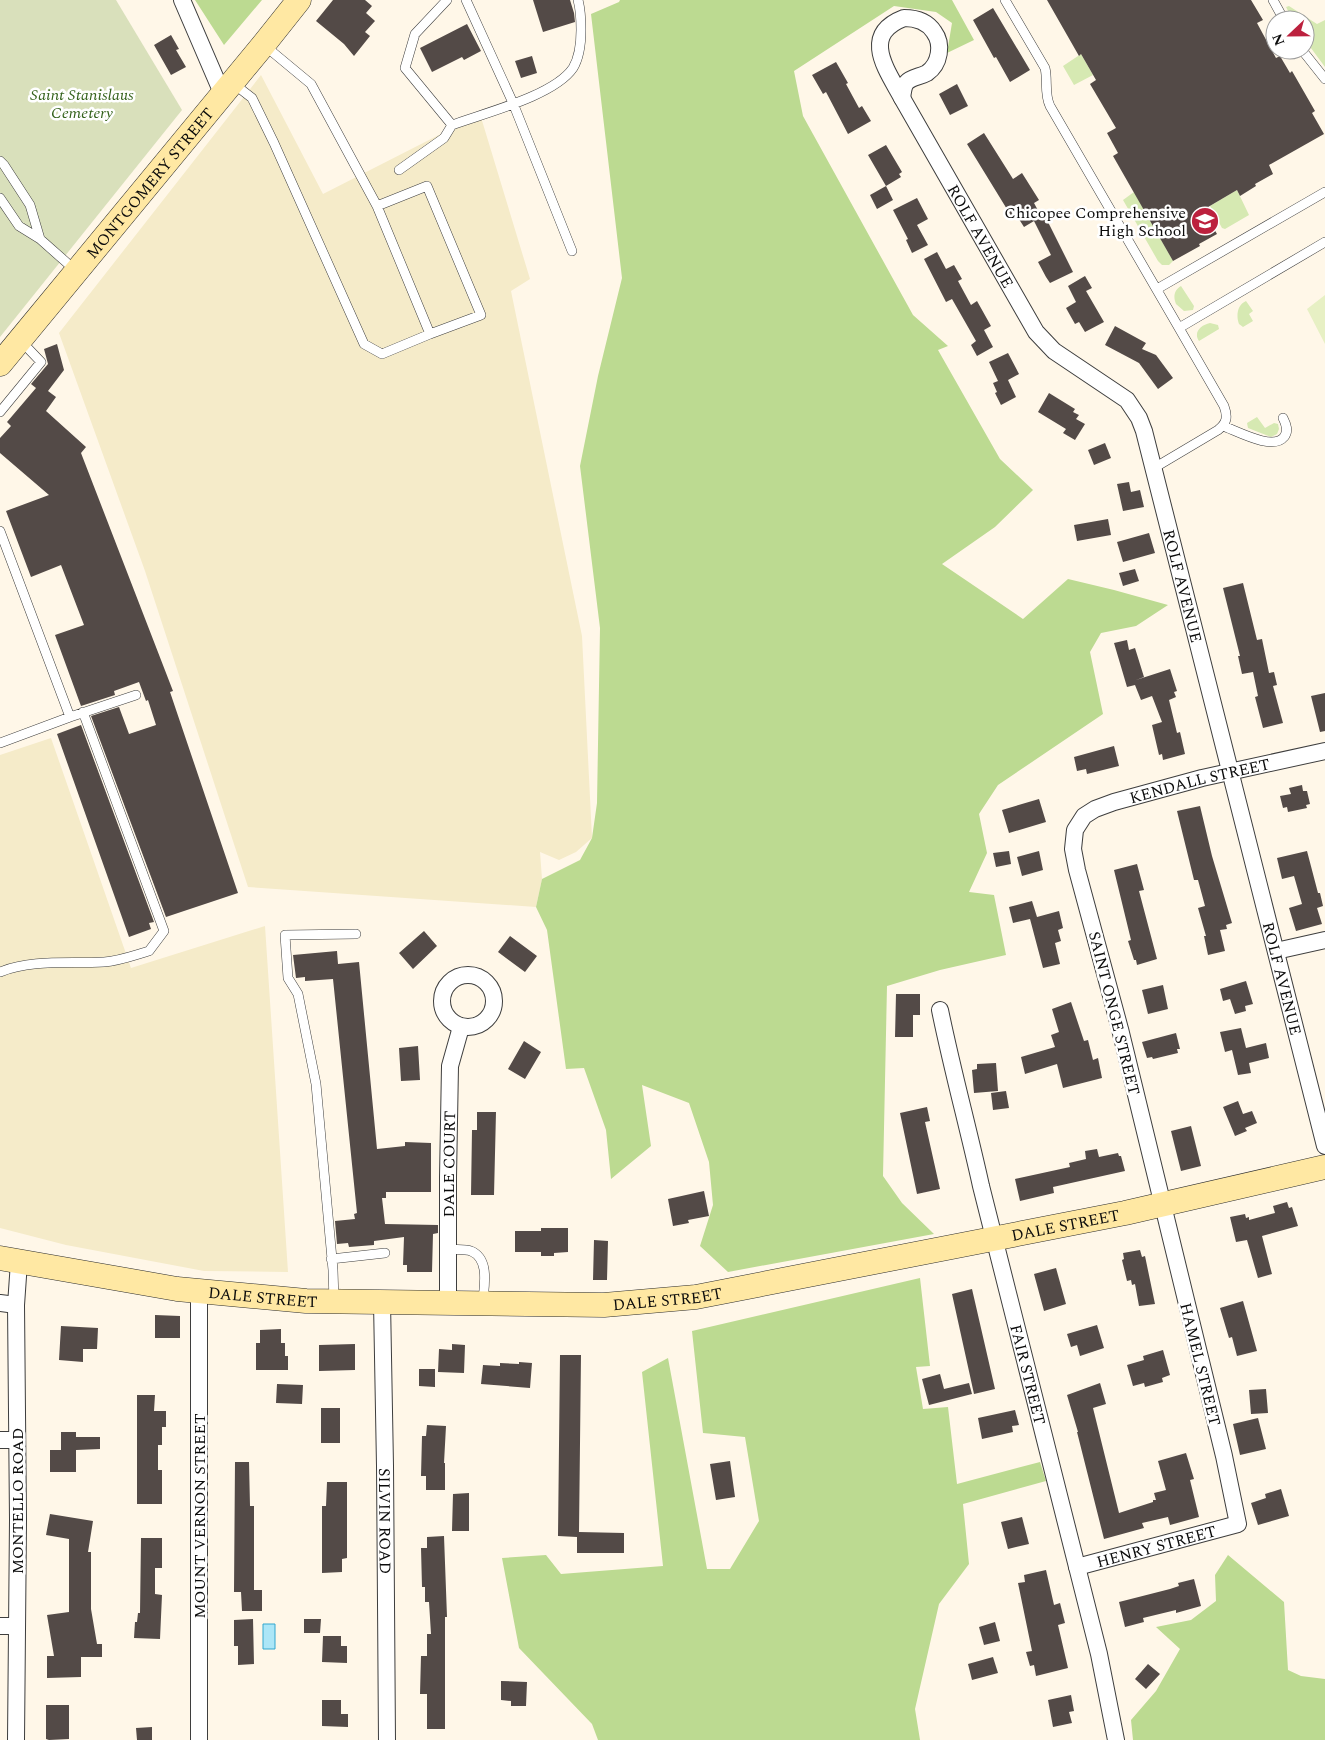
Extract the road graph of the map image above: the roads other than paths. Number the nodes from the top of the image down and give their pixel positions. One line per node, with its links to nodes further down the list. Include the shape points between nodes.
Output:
1 (182, 0): 10 (street)
2 (298, 0): 7 (street, MONTGOMERY STREET)
3 (446, 0): 13 (lane, via 415,34 406,68)
4 (466, 0): 12 (lane)
5 (578, 0): 12 (lane, via 580,44 573,67 559,82)
6 (1005, 0): 23 (lane, via 1045,68 1048,103)
7 (264, 44): 10 (street, MONTGOMERY STREET); 18 (lane, via 311,84)
8 (1310, 60): 9 (lane)
9 (1325, 79)
10 (227, 88): 22 (street, MONTGOMERY STREET); 25 (lane, via 252,98 364,344 382,354)
11 (902, 98): 11 (street, ROLF AVENUE, via 905,84 928,72 939,55 939,45 931,27 913,18 894,22 881,36 879,46 880,56); 31 (street, ROLF AVENUE, via 1036,332 1054,351 1133,407 1142,424)
12 (513, 103): 13 (lane); 21 (lane)
13 (452, 124): 15 (lane, via 444,138)
14 (0, 161): 19 (lane, via 30,205)
15 (399, 170)
16 (1325, 192): 23 (lane)
17 (0, 198): 19 (lane, via 19,226)
18 (377, 206): 25 (lane); 25 (lane, via 427,186 481,315)
19 (40, 240): 22 (lane)
20 (1325, 242): 24 (lane)
21 (572, 251)
22 (77, 272): 26 (street, MONTGOMERY STREET)
23 (1156, 289): 24 (lane)
24 (1179, 328): 30 (lane, via 1224,406 1227,420)
25 (430, 334)
26 (20, 340): 27 (street, MONTGOMERY STREET); 28 (lane, via 41,362)
27 (0, 364)
28 (0, 412)
29 (1283, 418): 30 (lane, via 1287,427 1285,435 1280,441 1271,443)
30 (1223, 426): 31 (lane)
31 (1154, 468): 38 (street, ROLF AVENUE)
32 (0, 531): 35 (lane)
33 (136, 695): 34 (lane)
34 (83, 712): 35 (lane); 43 (lane, via 164,931 149,952 106,962 13,966)
35 (70, 717): 36 (lane)
36 (0, 743)
37 (1325, 751): 38 (street, KENDALL STREET)
38 (1229, 771): 39 (street, KENDALL STREET, via 1114,802 1089,812); 42 (street, ROLF AVENUE)
39 (1080, 822): 48 (street, SAINT ONGE STREET, via 1073,838 1077,870 1120,1029)
40 (356, 934): 52 (lane, via 285,935 288,978 298,994 316,1084)
41 (1325, 940): 42 (street)
42 (1276, 951): 46 (street, ROLF AVENUE)
43 (0, 972)
44 (940, 1010): 49 (street, FAIR STREET)
45 (462, 1027): 50 (street, DALE COURT, via 450,1066)
46 (1325, 1146)
47 (1325, 1167): 48 (street, DALE STREET)
48 (1162, 1205): 49 (street, DALE STREET); 63 (street, HAMEL STREET)
49 (994, 1238): 59 (street, DALE STREET, via 696,1297 604,1305); 64 (street, FAIR STREET)
50 (448, 1249): 58 (street, DALE COURT); 59 (lane, via 472,1252 481,1260 485,1272)
51 (385, 1253): 52 (lane)
52 (331, 1259): 55 (lane)
53 (9, 1260): 54 (street, DALE STREET); 60 (street, MONTELLO ROAD)
54 (200, 1291): 55 (street, DALE STREET); 67 (street, MOUNT VERNON STREET)
55 (334, 1301): 56 (street, DALE STREET)
56 (382, 1302): 58 (street, DALE STREET); 68 (street, SILVIN ROAD)
57 (0, 1303): 60 (street)
58 (448, 1303): 59 (street, DALE STREET)
59 (482, 1304)
60 (16, 1305): 62 (street, MONTELLO ROAD)
61 (0, 1440): 62 (street)
62 (18, 1440): 65 (street, MONTELLO ROAD)
63 (1238, 1524): 64 (street, HENRY STREET)
64 (1077, 1567): 69 (street, FAIR STREET)
65 (8, 1626): 66 (street, MONTELLO ROAD)
66 (16, 1740)
67 (198, 1740)
68 (387, 1740)
69 (1116, 1740)

